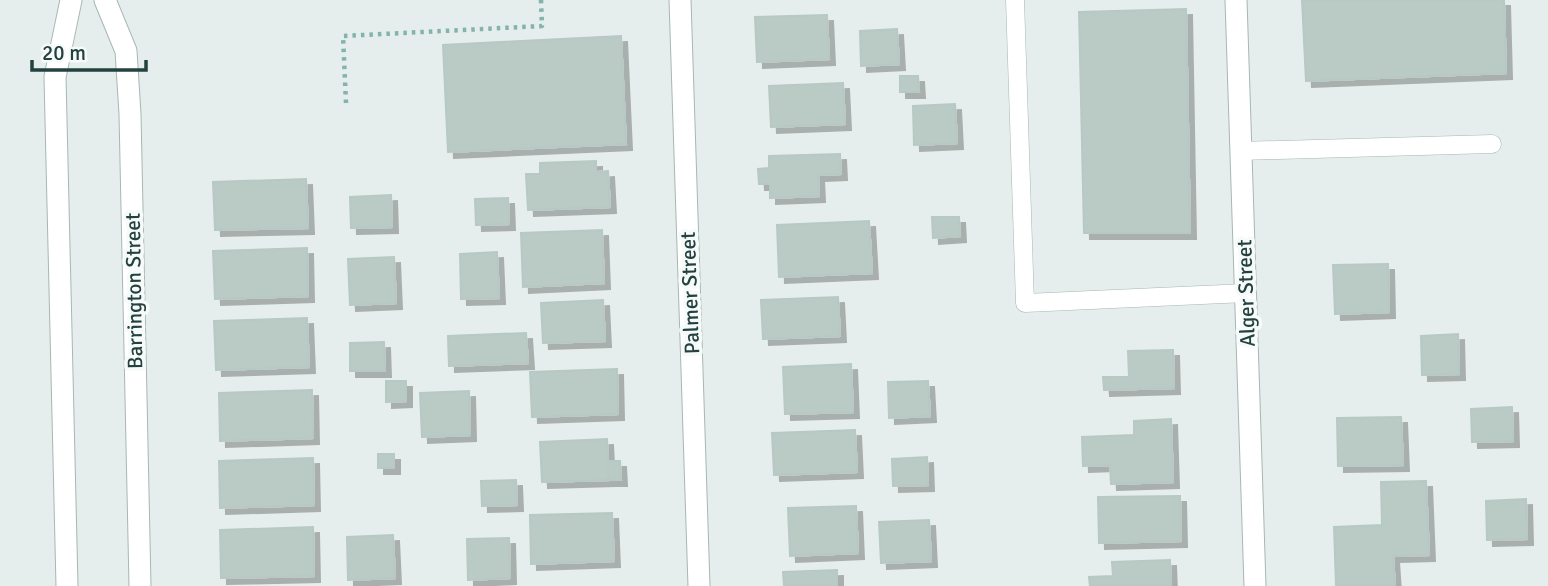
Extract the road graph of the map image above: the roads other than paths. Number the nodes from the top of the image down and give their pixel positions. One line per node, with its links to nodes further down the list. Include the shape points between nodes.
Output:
1 (71, 0): 9 (street, via 55,77)
2 (105, 0): 10 (street, Barrington Street, via 126,51 130,114)
3 (680, 0): 11 (street, Palmer Street)
4 (1015, 0): 8 (lane, via 1026,303)
5 (1236, 0): 7 (street, Alger Street)
6 (1492, 144): 7 (lane)
7 (1240, 151): 8 (street, Alger Street)
8 (1246, 293): 12 (street, Alger Street)
9 (67, 586)
10 (140, 586)
11 (699, 586)
12 (1255, 586)

